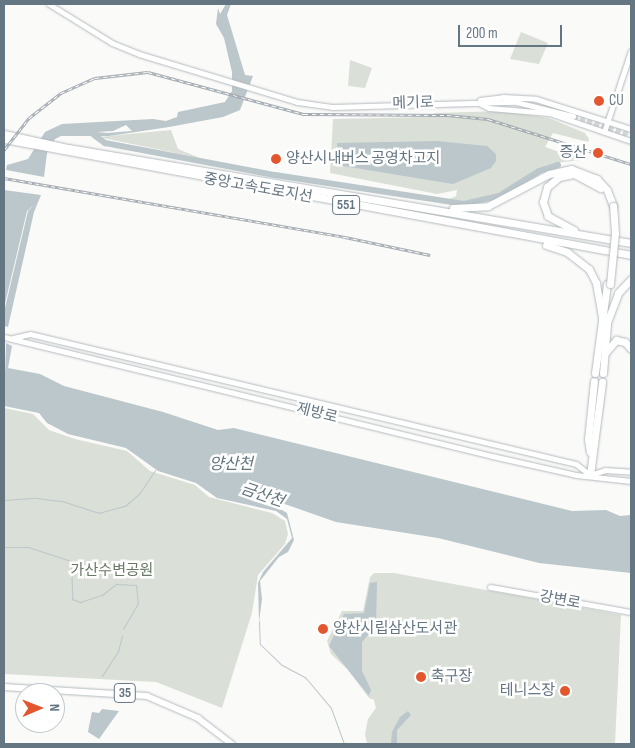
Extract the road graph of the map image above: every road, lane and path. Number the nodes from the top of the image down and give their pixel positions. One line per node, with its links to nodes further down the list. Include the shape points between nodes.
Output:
1 (49, 4): 3 (street, 메기로, via 112,43 223,81 323,106)
2 (631, 51): 6 (street)
3 (477, 101): 4 (street, via 487,97 518,97); 5 (street, 메기로, via 516,102); 7 (street, via 490,108 533,110)
4 (579, 111): 6 (street); 7 (street, via 581,117)
5 (574, 116)
6 (608, 121): 8 (street); 9 (street)
7 (577, 122): 9 (street)
8 (631, 130): 12 (street)
9 (604, 132): 12 (street)
10 (4, 134): 13 (highway, 중앙고속도로지선 / 551)
11 (4, 139): 13 (highway, 중앙고속도로지선 / 551)
12 (631, 141)
13 (65, 150): 14 (highway, 중앙고속도로지선 / 551); 16 (highway, 중앙고속도로지선 / 551)
14 (303, 186): 15 (highway, via 440,207 474,209 503,200 548,174 571,169 597,179 607,190); 17 (highway, 중앙고속도로지선 / 551)
15 (611, 207): 17 (highway, via 599,188 574,174 553,180 544,196 548,216 562,226); 20 (highway, bridge, via 616,234)
16 (478, 229): 18 (highway, 중앙고속도로지선 / 551); 20 (highway, via 559,248 576,257 596,283)
17 (631, 242)
18 (631, 255)
19 (631, 279): 20 (highway, via 618,294)
20 (605, 323): 24 (highway); 24 (highway, via 599,373)
21 (4, 337): 22 (street, 제방로)
22 (10, 338): 27 (street, 제방로, via 492,456); 27 (street, via 30,334 40,336 576,464)
23 (631, 349): 24 (highway, via 625,342 616,340)
24 (604, 355)
25 (598, 381): 27 (highway)
26 (631, 472): 27 (street, via 604,470)
27 (590, 475): 28 (street, 제방로)
28 (631, 481)
29 (490, 587): 30 (street, 강변로)
30 (631, 612)
31 (4, 687): 32 (main road, 35, via 131,693 160,700)
32 (210, 726): 33 (main road); 34 (main road, 35)
33 (224, 729)
34 (232, 744)

